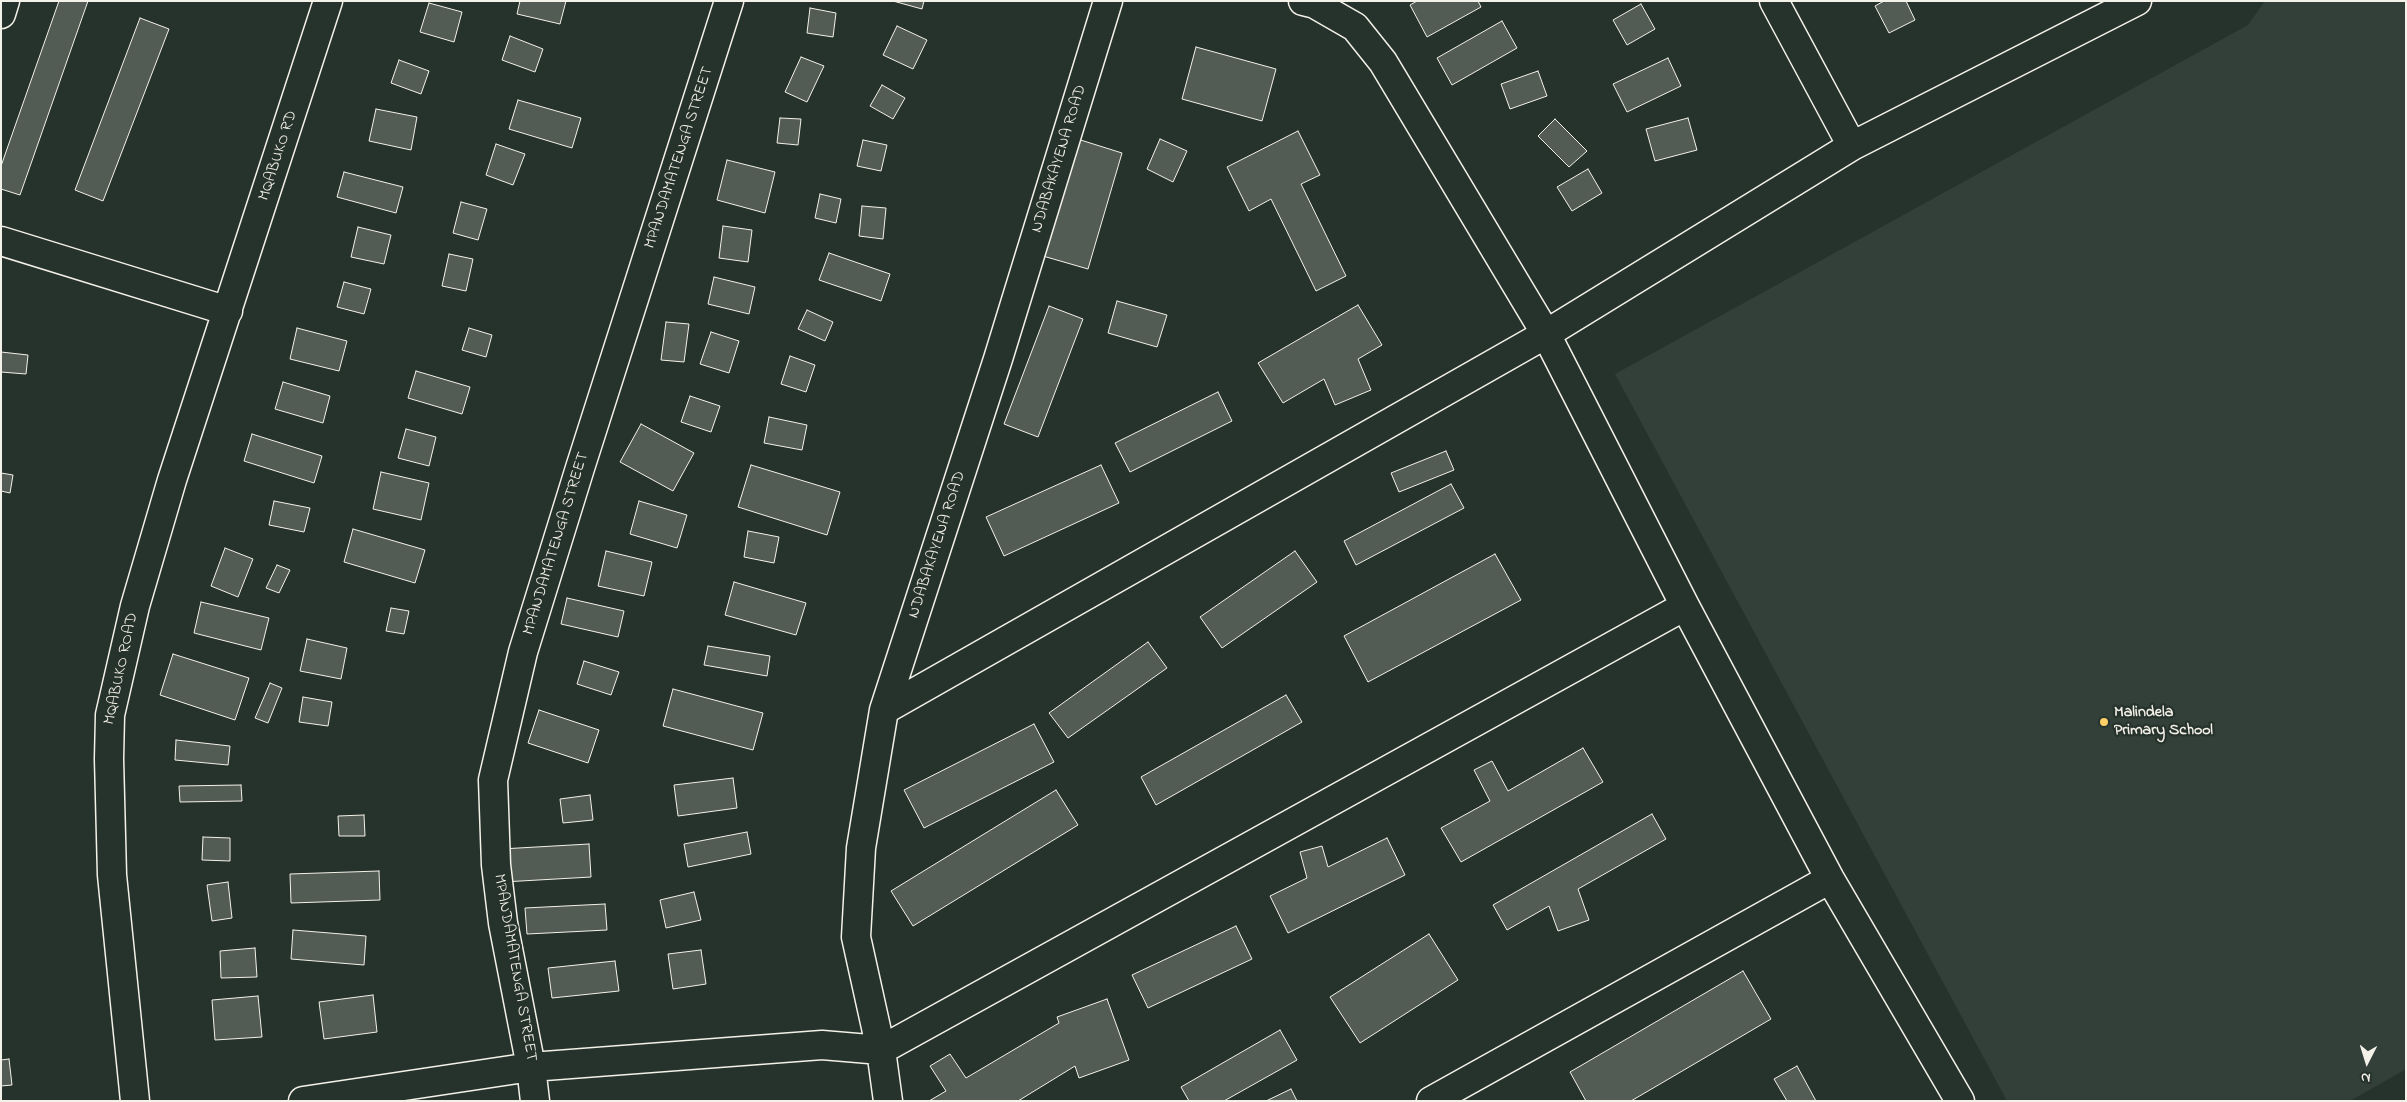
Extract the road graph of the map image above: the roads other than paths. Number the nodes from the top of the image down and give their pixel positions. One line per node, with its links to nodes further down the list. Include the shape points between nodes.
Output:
1 (5, 1): 8 (street)
2 (328, 1): 11 (street, MQABUKO RD)
3 (729, 1): 17 (street, MPANDAMATENGA STREET, via 526,643 493,780 496,865 503,923)
4 (1108, 1): 14 (street, NDABAKAYENA ROAD, via 995,369)
5 (1303, 1): 12 (street, via 1315,4 1355,27 1383,62)
6 (1774, 1): 9 (street)
7 (2137, 1): 9 (street)
8 (1, 14)
9 (1852, 146): 12 (street)
10 (1, 241): 11 (street)
11 (228, 311): 18 (street, MQABUKO ROAD, via 172,480 135,606 110,715 112,875)
12 (1546, 334): 13 (street); 14 (street)
13 (1684, 606): 15 (street); 16 (street)
14 (884, 710): 16 (street, NDABAKAYENA ROAD, via 861,848 856,937)
15 (1830, 879): 22 (street); 23 (street)
16 (882, 1050): 17 (street, via 822,1045); 21 (street, NDABAKAYENA ROAD)
17 (531, 1067): 19 (street); 20 (street, MPANDAMATENGA STREET)
18 (135, 1101)
19 (303, 1101)
20 (535, 1101)
21 (888, 1101)
22 (1431, 1101)
23 (1960, 1101)

